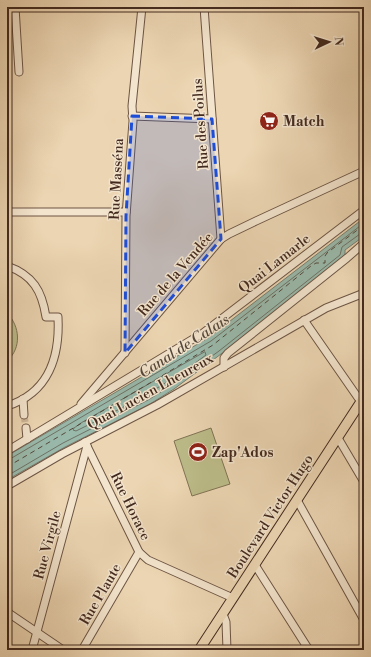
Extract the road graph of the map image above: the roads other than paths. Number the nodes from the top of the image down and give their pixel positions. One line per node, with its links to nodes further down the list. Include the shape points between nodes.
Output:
1 (15, 7): 4 (street)
2 (142, 7): 5 (street, Rue Masséna)
3 (204, 7): 6 (street, Rue des Poilus)
4 (19, 72)
5 (132, 116): 6 (street); 10 (street, Rue Masséna)
6 (212, 119): 11 (street, Rue des Poilus)
7 (364, 171): 11 (street, Rue de la Vendée, via 256,220)
8 (364, 210): 21 (street, Quai Lamarle, via 210,329)
9 (7, 212): 10 (street)
10 (126, 212): 16 (street, Rue Masséna)
11 (221, 239): 16 (street, Rue de la Vendée)
12 (364, 242): 17 (street, Quai Lucien Lheureux, via 228,353 224,358)
13 (7, 266): 18 (street, via 35,284 41,294 46,317 58,317 58,347 51,368 39,386)
14 (364, 293): 15 (street, via 333,304)
15 (304, 320): 17 (street); 19 (street)
16 (125, 353): 21 (street, Rue de la Vendée)
17 (224, 367): 26 (street, Quai Lucien Lheureux)
18 (23, 399): 20 (street); 22 (street)
19 (362, 400): 24 (main road, Boulevard Victor Hugo)
20 (7, 406)
21 (76, 410): 25 (street, Quai Lamarle)
22 (24, 415)
23 (26, 428): 25 (street)
24 (338, 438): 28 (street); 30 (main road, Boulevard Victor Hugo)
25 (26, 439): 27 (street, Quai Lamarle)
26 (86, 444): 29 (street, Quai Lucien Lheureux); 31 (street, Rue Horace); 37 (street, Rue Virgile)
27 (7, 451)
28 (364, 482)
29 (7, 486)
30 (297, 500): 32 (main road, Boulevard Victor Hugo); 36 (street)
31 (140, 552): 33 (street, Rue Horace, via 148,560); 40 (street, Rue Plaute)
32 (255, 565): 33 (main road, Boulevard Victor Hugo); 43 (street)
33 (233, 598): 35 (main road, Boulevard Victor Hugo)
34 (7, 612): 37 (street)
35 (223, 614): 41 (main road, Boulevard Victor Hugo); 42 (street, via 226,622)
36 (364, 620)
37 (37, 632): 38 (street, Rue Virgile); 39 (street)
38 (32, 650)
39 (63, 650)
40 (82, 650)
41 (199, 650)
42 (227, 650)
43 (309, 650)

